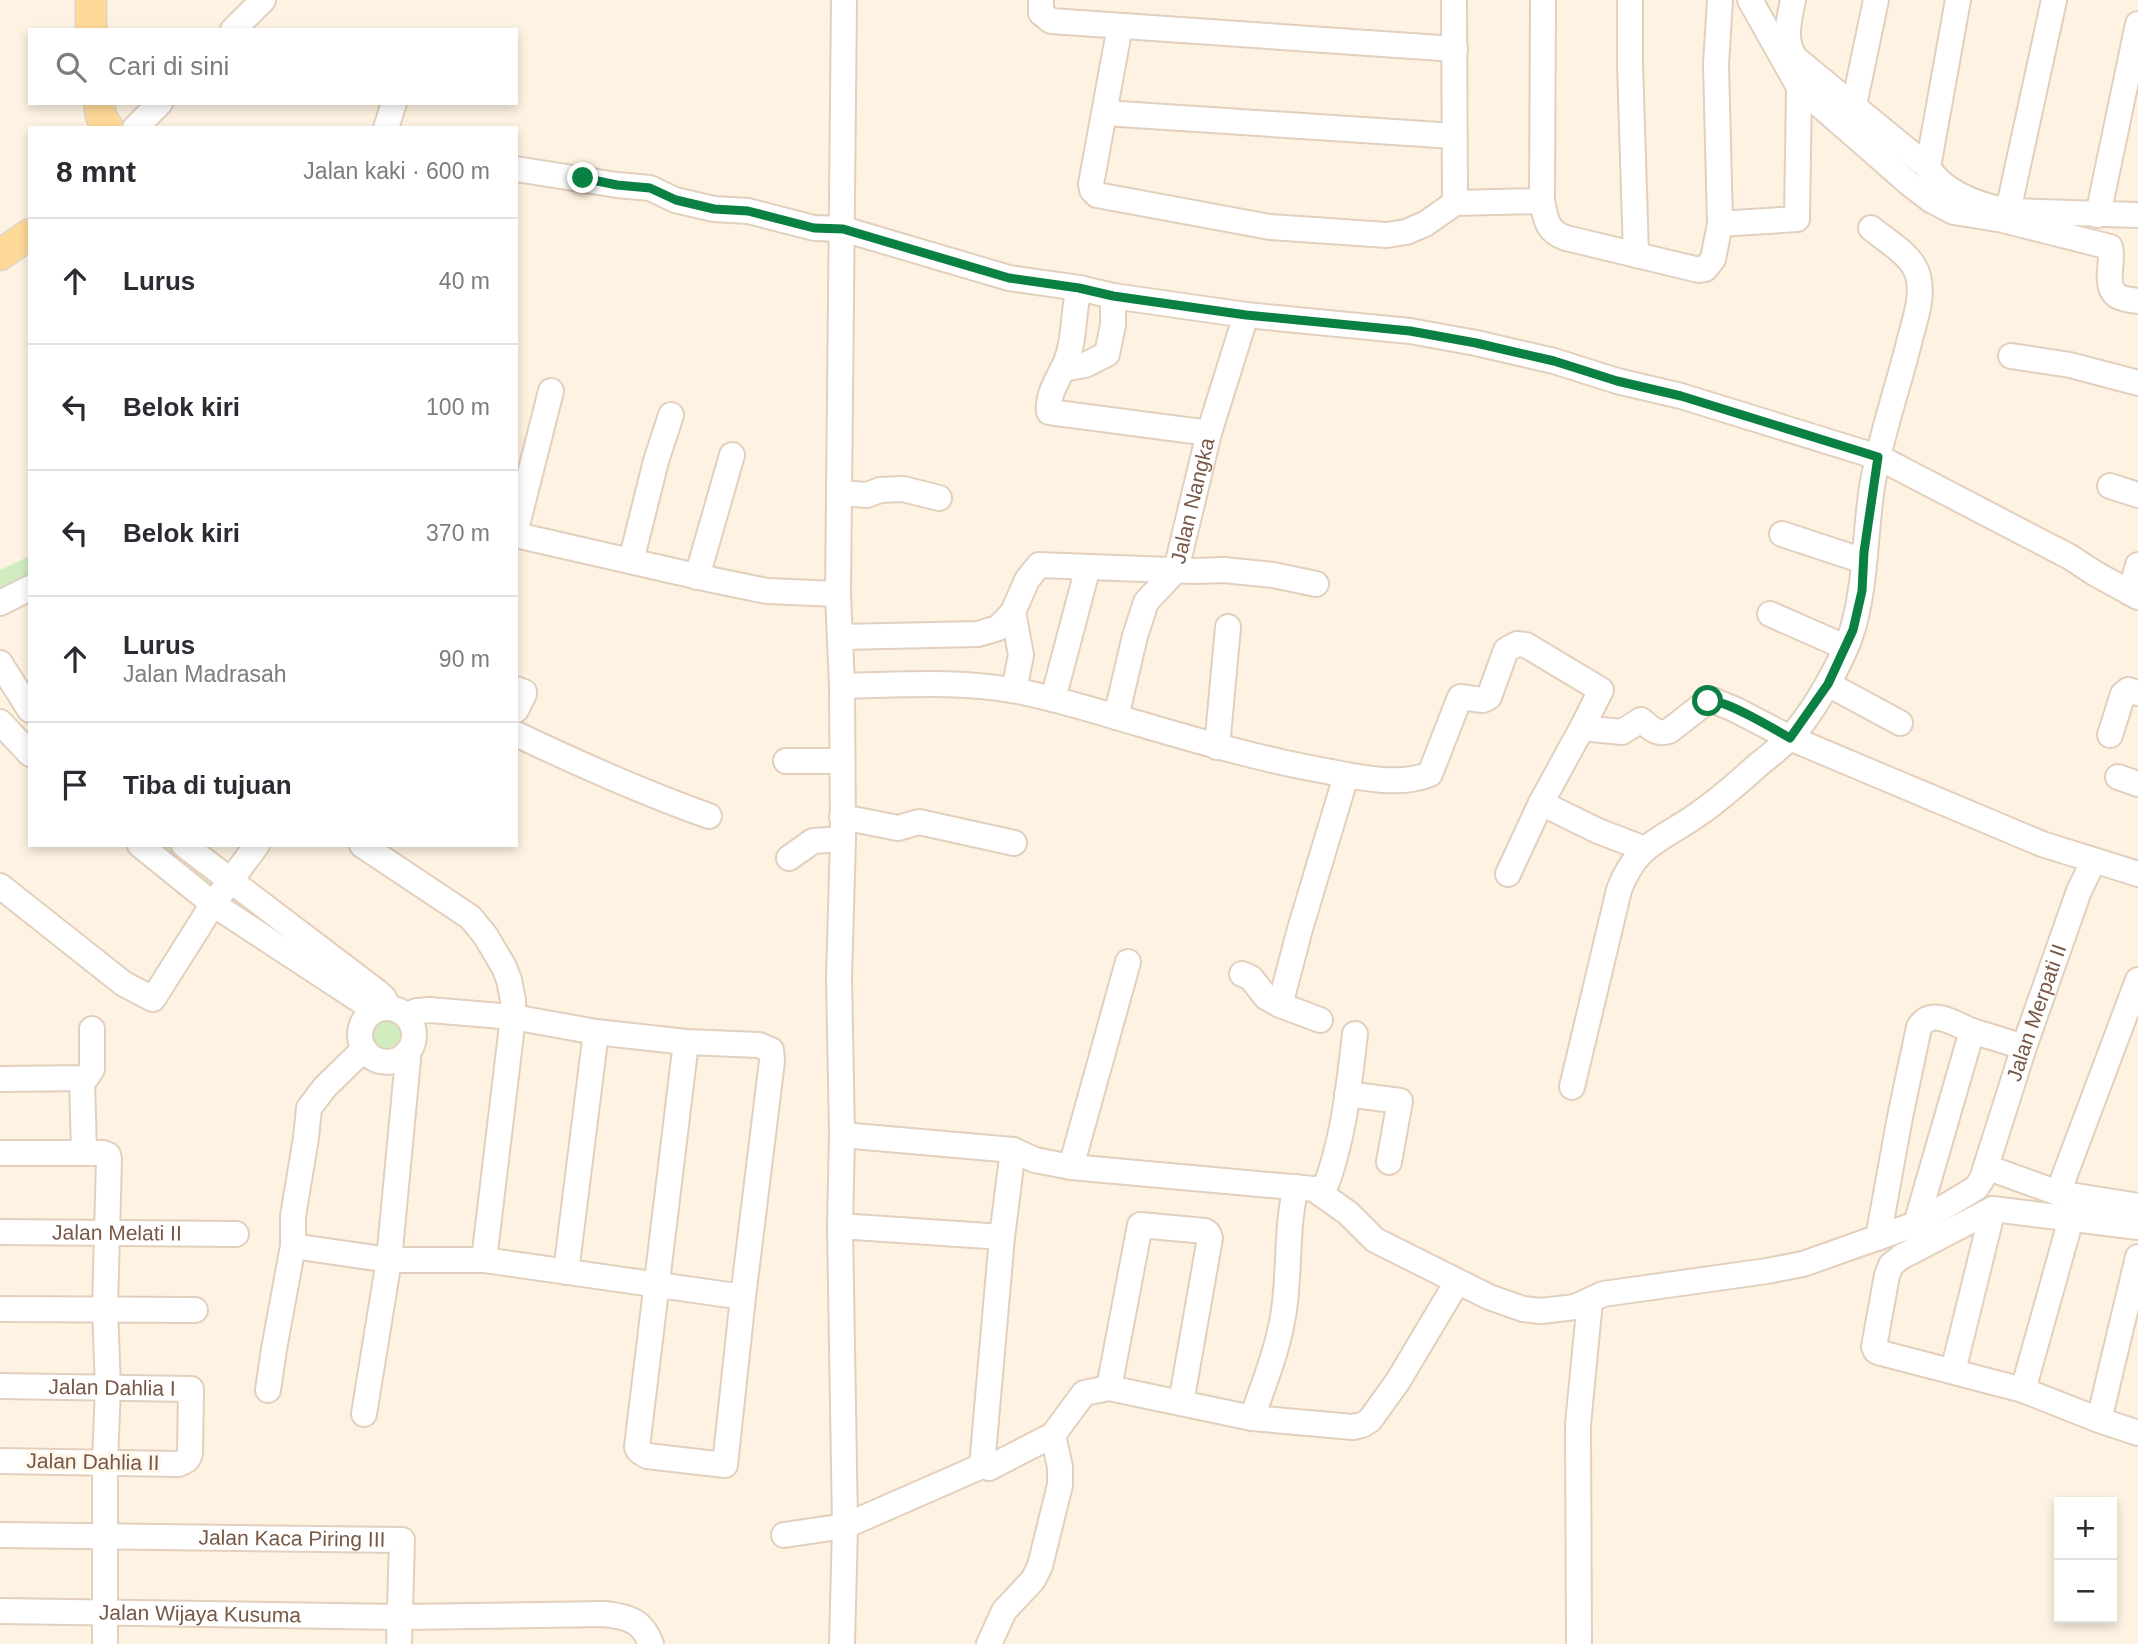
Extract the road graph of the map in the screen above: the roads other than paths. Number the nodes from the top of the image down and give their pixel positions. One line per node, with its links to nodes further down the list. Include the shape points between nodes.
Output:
1 (91, 0): 16 (main road)
2 (263, 0): 17 (street)
3 (844, 0): 38 (street)
4 (1041, 0): 15 (street, via 1041,13 1051,21)
5 (1454, 0): 18 (street)
6 (1542, 0): 31 (street)
7 (1630, 0): 41 (street)
8 (1720, 0): 36 (street, via 1716,64)
9 (1750, 0): 19 (street)
10 (1793, 0): 23 (street, via 1790,51)
11 (1876, 0): 23 (street)
12 (1958, 0): 29 (street)
13 (2054, 0): 33 (street)
14 (2138, 24): 34 (street)
15 (1120, 26): 18 (street); 24 (street)
16 (91, 28)
17 (235, 28)
18 (1455, 49): 28 (street)
19 (1800, 87): 36 (street, via 1797,219); 44 (street, via 1910,184 1954,212 2110,247 2110,283 2114,293)
20 (99, 105): 25 (main road)
21 (158, 105): 26 (street)
22 (393, 105): 27 (street)
23 (1854, 105): 29 (street)
24 (1105, 113): 28 (street); 32 (street, via 1091,184 1097,195 1105,198 1269,227 1387,235 1425,224)
25 (107, 126)
26 (137, 126)
27 (387, 126)
28 (1454, 136): 32 (street)
29 (1927, 167): 33 (street, via 1944,186 1968,200)
30 (518, 169): 38 (street, via 650,188 714,209)
31 (1542, 201): 32 (street); 41 (street, via 1547,223 1556,235)
32 (1455, 203)
33 (2008, 211): 34 (street)
34 (2098, 215): 35 (street)
35 (2138, 215)
36 (1720, 224): 41 (street, via 1713,259 1705,269)
37 (1871, 228): 53 (street, via 1911,260 1920,290)
38 (843, 229): 42 (street, via 1009,278); 55 (street)
39 (28, 235): 40 (main road)
40 (0, 255)
41 (1636, 255)
42 (1079, 288): 43 (street); 47 (street)
43 (1113, 296): 45 (street); 47 (street, via 1107,354)
44 (2128, 299)
45 (1246, 315): 51 (street, Jalan Nangka); 53 (street, via 1410,331 1476,343 1681,396)
46 (2011, 356): 48 (street)
47 (1063, 369): 51 (street, via 1049,400 1049,412)
48 (2138, 383)
49 (551, 391): 58 (street)
50 (671, 415): 61 (street)
51 (1209, 433): 64 (street, Jalan Nangka)
52 (732, 455): 65 (street)
53 (1878, 457): 62 (street); 66 (street, via 2096,574)
54 (2110, 486): 56 (street)
55 (839, 493): 57 (street, via 867,495 903,489); 69 (street)
56 (2138, 495)
57 (939, 498)
58 (518, 521)
59 (1782, 534): 62 (street)
60 (518, 535): 61 (street)
61 (631, 561): 65 (street)
62 (1864, 561): 75 (street, via 1862,591)
63 (1087, 567): 64 (street); 71 (street, via 1039,565); 82 (street)
64 (1175, 570): 67 (street, via 1253,572); 85 (street, Jalan Nangka, via 1146,602)
65 (697, 577): 69 (street, via 767,591)
66 (2136, 583)
67 (1316, 584)
68 (28, 589): 70 (street)
69 (838, 594): 74 (street)
70 (0, 603)
71 (1013, 612): 74 (street, via 998,628 978,634); 80 (street, via 1020,655)
72 (1770, 614): 75 (street)
73 (1228, 627): 92 (street)
74 (840, 637): 78 (street)
75 (1845, 647): 77 (street)
76 (0, 663): 84 (street)
77 (1828, 684): 86 (street); 91 (street)
78 (842, 686): 80 (street, via 949,683); 95 (street)
79 (518, 690): 83 (street, via 524,693)
80 (1014, 690): 82 (street)
81 (2138, 693): 90 (street, via 2128,690 2123,694)
82 (1053, 699): 85 (street)
83 (518, 706)
84 (28, 707)
85 (1116, 717): 92 (street)
86 (1900, 723)
87 (0, 724): 93 (street)
88 (1582, 728): 91 (street, via 1622,732 1641,720 1663,733 1712,700); 96 (street, via 1601,690 1517,644 1506,650 1489,697 1460,697 1430,774 1379,780); 97 (street)
89 (518, 735): 98 (street)
90 (2110, 735)
91 (1790, 738): 105 (street, via 1724,795); 107 (street)
92 (1217, 747): 96 (street)
93 (28, 752)
94 (786, 761): 95 (street)
95 (841, 761): 99 (street)
96 (1346, 776): 116 (street)
97 (1541, 803): 105 (street); 108 (street)
98 (709, 816)
99 (843, 828): 100 (street, via 898,828 919,822); 106 (street); 132 (street, via 839,977)
100 (1014, 843)
101 (142, 847): 112 (street)
102 (186, 847): 110 (street)
103 (256, 847): 110 (street)
104 (365, 847): 118 (street, via 470,918 485,935 509,980)
105 (1644, 849): 130 (street, via 1626,871 1619,890)
106 (789, 858)
107 (2093, 862): 109 (street); 125 (street, Jalan Merpati II)
108 (1508, 874)
109 (2138, 874)
110 (230, 882): 112 (street); 117 (street, via 376,991)
111 (0, 886): 112 (street, via 124,984 153,999)
112 (213, 904): 117 (street, via 364,1003)
113 (1128, 962): 137 (street)
114 (1242, 974): 116 (street)
115 (2138, 980): 141 (street)
116 (1280, 1004): 119 (street)
117 (389, 1012): 118 (street, via 430,1010); 126 (street, via 362,1024); 127 (street, via 414,1030)
118 (513, 1017): 122 (street); 156 (street)
119 (1320, 1020)
120 (92, 1029): 129 (street, via 92,1069)
121 (1972, 1031): 125 (street); 145 (street); 152 (street, via 1940,1017 1924,1019 1919,1027)
122 (596, 1032): 124 (street); 157 (street)
123 (1355, 1034): 131 (street)
124 (686, 1042): 159 (street); 160 (street, via 759,1045 773,1055)
125 (2024, 1047): 138 (street, Jalan Merpati II)
126 (364, 1049): 127 (street, via 385,1061); 153 (street, via 309,1108)
127 (407, 1053): 155 (street)
128 (0, 1079): 129 (street)
129 (82, 1079): 135 (street)
130 (1573, 1087)
131 (1347, 1094): 136 (street, via 1400,1101); 140 (street)
132 (842, 1135): 133 (street); 146 (street)
133 (1013, 1150): 137 (street); 151 (street)
134 (0, 1153): 135 (street)
135 (84, 1153): 149 (street, via 103,1153 109,1158)
136 (1389, 1162)
137 (1071, 1167): 139 (street)
138 (1986, 1167): 141 (street); 145 (street, Jalan Merpati II, via 1976,1188)
139 (1296, 1187): 140 (street); 173 (street, via 1279,1338)
140 (1323, 1193): 158 (street, Jalan Merpati II, via 1376,1240)
141 (2058, 1193): 142 (street)
142 (2138, 1206)
143 (1993, 1209): 144 (street); 165 (street); 165 (street, via 1907,1253 1891,1265 1887,1275 1874,1350)
144 (2071, 1219): 147 (street); 170 (street)
145 (1916, 1224): 152 (street, Jalan Merpati II)
146 (840, 1226): 151 (street); 181 (street)
147 (2138, 1227)
148 (0, 1232): 149 (street, Jalan Melati II)
149 (107, 1233): 150 (street, Jalan Melati II); 163 (street)
150 (236, 1234)
151 (1002, 1237): 180 (street)
152 (1878, 1238): 161 (street, Jalan Merpati II, via 1804,1264 1603,1294)
153 (293, 1246): 155 (street); 169 (street)
154 (2138, 1257): 174 (street)
155 (388, 1260): 156 (street); 172 (street)
156 (484, 1261): 157 (street)
157 (566, 1272): 159 (street)
158 (1457, 1282): 161 (street, Jalan Merpati II, via 1523,1309 1575,1307); 173 (street, via 1398,1381 1362,1425)
159 (658, 1286): 160 (street); 160 (street, via 637,1441 639,1451 647,1456 725,1465)
160 (743, 1297)
161 (1590, 1301): 193 (street, via 1578,1424)
162 (0, 1309): 163 (street)
163 (105, 1309): 164 (street); 167 (street)
164 (195, 1310)
165 (1953, 1371): 170 (street)
166 (0, 1386): 167 (street, Jalan Dahlia I)
167 (108, 1387): 178 (street, Jalan Dahlia I, via 191,1389 190,1453); 179 (street)
168 (1109, 1388): 171 (street); 171 (street, via 1140,1225 1205,1231 1210,1238); 176 (street, via 1084,1393)
169 (268, 1390)
170 (2024, 1390): 174 (street)
171 (1181, 1404): 173 (street)
172 (364, 1414)
173 (1252, 1418)
174 (2099, 1420): 175 (street)
175 (2138, 1433)
176 (1053, 1435): 180 (street, via 989,1468); 192 (street, via 1060,1485 1040,1566 1004,1611)
177 (0, 1461): 179 (street, Jalan Dahlia II)
178 (185, 1461): 179 (street, Jalan Dahlia II)
179 (105, 1462): 184 (street)
180 (982, 1466): 181 (street)
181 (845, 1526): 183 (street); 191 (street)
182 (0, 1535): 184 (street)
183 (784, 1535)
184 (107, 1536): 186 (street); 187 (street, Jalan Kaca Piring III, via 402,1540)
185 (0, 1611): 186 (street, Jalan Wijaya Kusuma)
186 (106, 1611): 187 (street, Jalan Wijaya Kusuma); 188 (street)
187 (400, 1617): 189 (street); 190 (street, Jalan Wijaya Kusuma, via 605,1614 627,1617 646,1629)
188 (105, 1644)
189 (399, 1644)
190 (651, 1644)
191 (842, 1644)
192 (989, 1644)
193 (1579, 1644)

